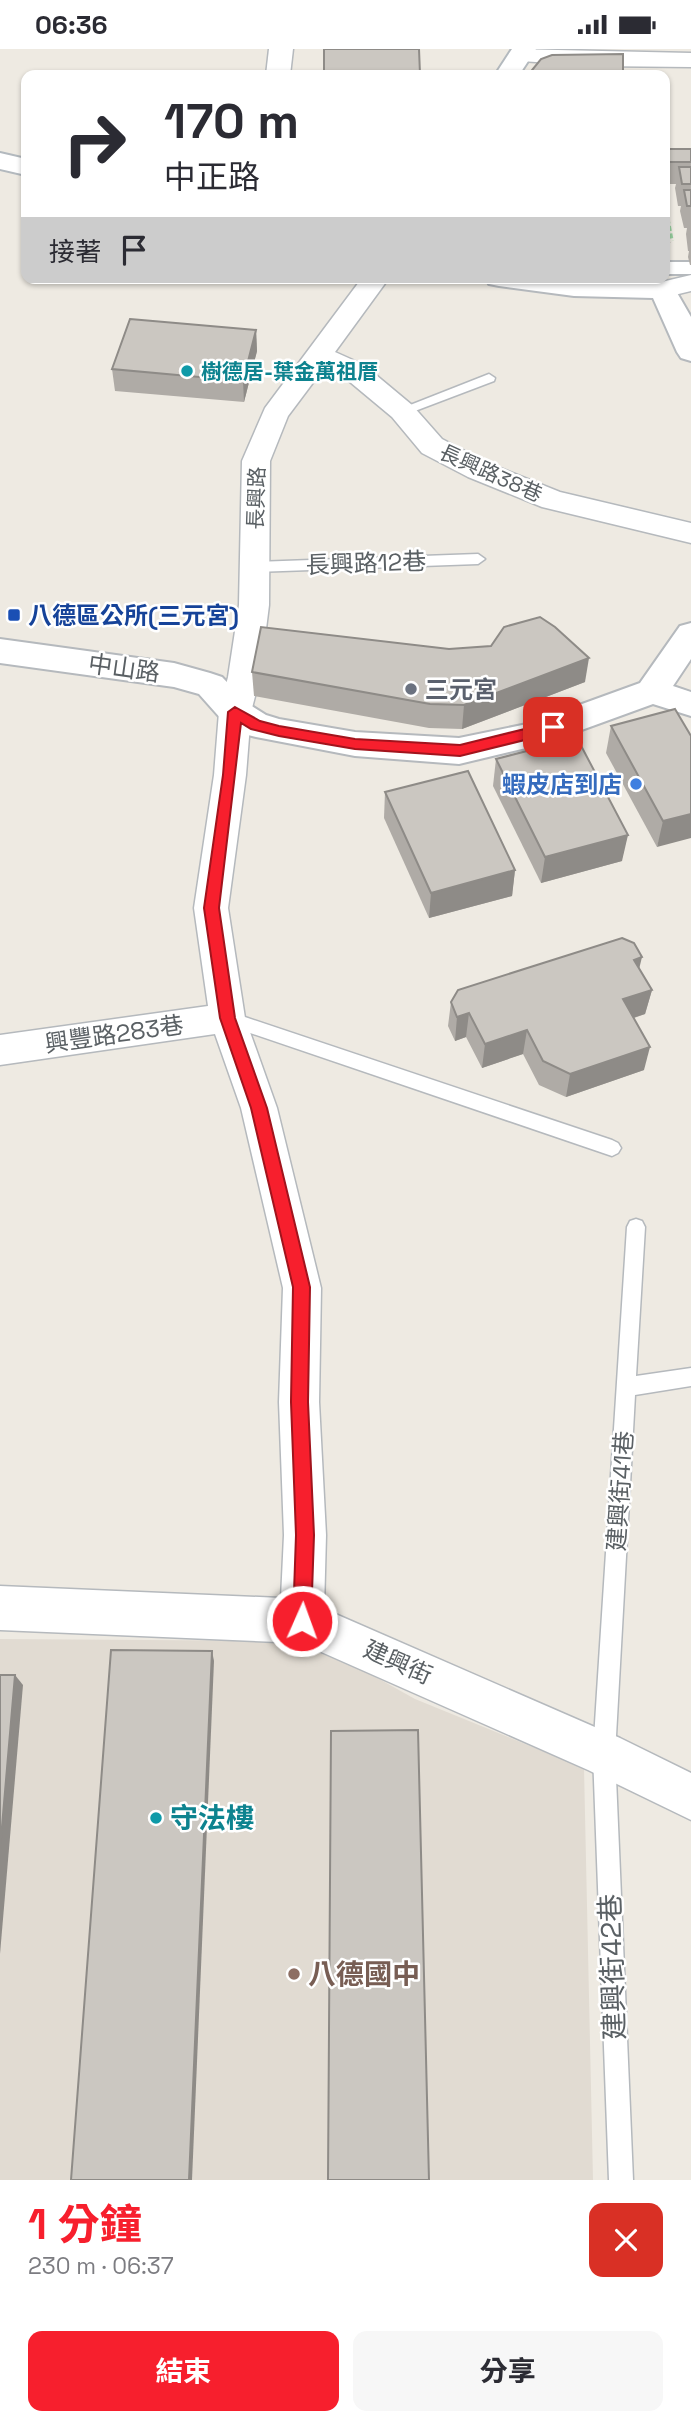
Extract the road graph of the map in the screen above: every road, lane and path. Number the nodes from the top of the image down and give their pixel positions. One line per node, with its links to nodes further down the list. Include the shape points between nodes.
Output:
1 (281, 49): 4 (street)
2 (523, 51): 3 (street, via 594,59); 5 (street)
3 (691, 60)
4 (279, 70)
5 (510, 70)
6 (0, 161): 7 (street)
7 (21, 166)
8 (691, 268): 9 (street)
9 (670, 277)
10 (670, 280): 11 (street)
11 (691, 283)
12 (372, 284): 17 (street, 長興路)
13 (544, 284): 14 (street, via 574,288)
14 (614, 284)
15 (666, 284): 16 (street)
16 (691, 352)
17 (321, 356): 19 (street, 長興路38巷, via 354,371); 22 (street, 長興路, via 275,414 256,461)
18 (489, 378): 19 (lane)
19 (402, 411): 20 (street, 長興路38巷, via 432,446 478,470 552,500)
20 (691, 533)
21 (478, 559): 22 (lane, 長興路12巷)
22 (255, 567): 27 (street, 長興路, via 254,605)
23 (691, 634): 25 (street)
24 (0, 651): 27 (street, 中山路, via 174,675 210,685)
25 (652, 691): 26 (street); 27 (street, 中山路, via 531,735 460,751 355,744 256,726)
26 (691, 704)
27 (235, 712): 28 (street, 長興路, via 211,908)
28 (228, 1018): 29 (street, 興豐路283巷); 30 (lane); 35 (street, 長興路, via 259,1108 302,1287)
29 (0, 1050)
30 (612, 1148)
31 (636, 1227): 33 (lane, 建興街41巷)
32 (691, 1377): 33 (lane)
33 (626, 1387): 36 (lane, 建興街41巷)
34 (0, 1608): 35 (street, 建興街)
35 (302, 1621): 36 (street, 建興街)
36 (604, 1754): 37 (street, 建興街); 38 (lane, 建興街42巷)
37 (691, 1797)
38 (621, 2180)

